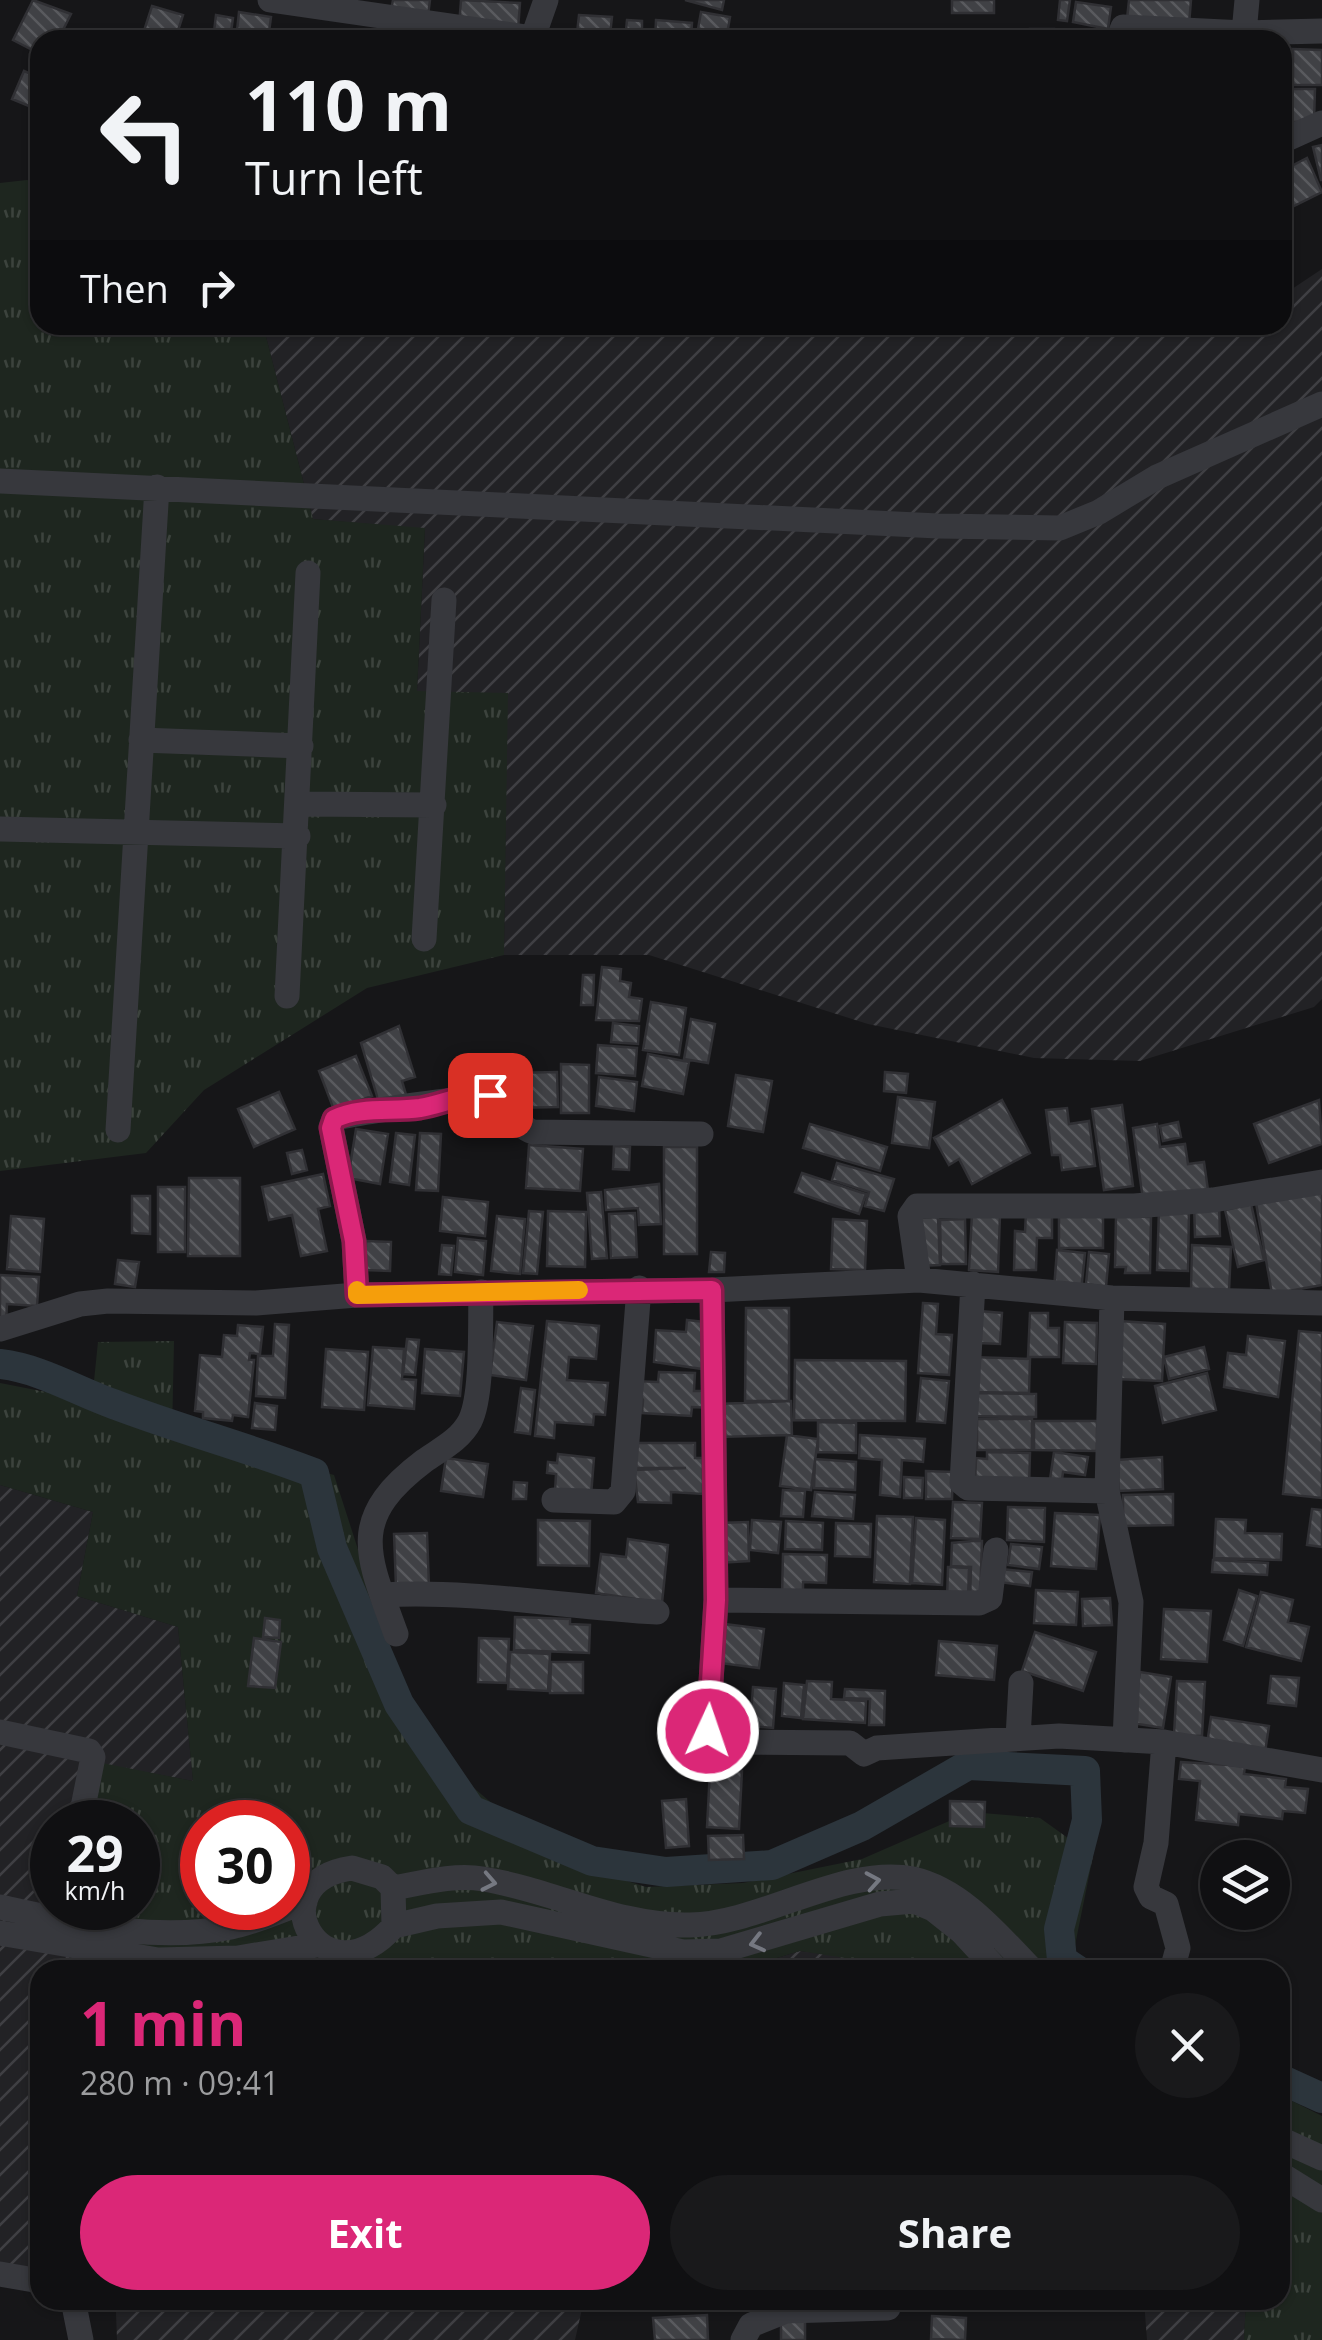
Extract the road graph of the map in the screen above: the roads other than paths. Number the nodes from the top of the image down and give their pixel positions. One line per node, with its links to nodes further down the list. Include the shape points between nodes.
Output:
1 (270, 0): 4 (street)
2 (546, 0): 5 (street)
3 (1246, 0): 8 (street)
4 (472, 30)
5 (535, 30)
6 (1122, 30): 7 (street)
7 (1184, 30)
8 (1244, 30)
9 (1322, 31): 10 (street)
10 (1292, 32)
11 (1322, 123): 12 (street)
12 (1292, 136)
13 (1322, 404): 15 (street, via 1060,528)
14 (0, 481): 15 (street)
15 (156, 487): 18 (street)
16 (308, 572): 19 (street)
17 (444, 600): 21 (street)
18 (141, 740): 19 (street); 23 (street)
19 (301, 746): 20 (street)
20 (300, 804): 21 (street); 24 (street)
21 (434, 805): 25 (street)
22 (0, 829): 23 (street)
23 (136, 832): 24 (street); 27 (street)
24 (298, 836): 26 (street)
25 (424, 939)
26 (287, 996)
27 (118, 1130)
28 (701, 1134): 35 (street, via 533,1132 500,1100 480,1094 422,1108 347,1112 331,1128 354,1241)
29 (1322, 1182): 30 (street, via 1134,1206 917,1206 910,1216)
30 (918, 1280): 31 (street); 33 (street)
31 (973, 1284): 36 (street); 39 (street, via 962,1483)
32 (639, 1288): 33 (street); 34 (street); 40 (street, via 624,1492 614,1502)
33 (712, 1290): 43 (street)
34 (481, 1292): 35 (street); 42 (street, via 471,1419 458,1438 390,1488 377,1508 370,1554)
35 (357, 1295): 38 (street, via 80,1304)
36 (1112, 1298): 37 (street); 39 (street)
37 (1322, 1302)
38 (0, 1329)
39 (1107, 1491): 49 (street, via 1131,1602)
40 (554, 1500)
41 (996, 1550): 43 (street, via 990,1598 979,1603)
42 (382, 1594): 44 (street, via 492,1596); 45 (street)
43 (716, 1600): 48 (street, via 708,1731 714,1742 850,1743 864,1754)
44 (658, 1612)
45 (396, 1634)
46 (1021, 1683): 48 (street)
47 (0, 1732): 52 (street, via 89,1751)
48 (1018, 1738): 49 (street)
49 (1124, 1740): 50 (street)
50 (1164, 1742): 51 (street); 69 (street, via 1146,1887 1166,1904 1177,1936)
51 (1322, 1770)
52 (84, 1800)
53 (392, 1888): 54 (street, via 367,1870 337,1870); 55 (street, one-way to 55, via 484,1879 609,1915 686,1926); 59 (street)
54 (310, 1892)
55 (808, 1897): 58 (street); 68 (street, one-way to 68, via 866,1881 914,1880 973,1911)
56 (0, 1907): 57 (street)
57 (30, 1915)
58 (822, 1924): 59 (street, one-way to 59, via 721,1951 684,1952 502,1912); 67 (street, via 880,1904 914,1901 962,1932)
59 (394, 1926): 66 (street, via 351,1953)
60 (30, 1928): 64 (street)
61 (80, 1930): 65 (street)
62 (213, 1930): 65 (street)
63 (309, 1930): 66 (street)
64 (0, 1933)
65 (117, 1943): 66 (street, via 204,1960)
66 (317, 1945)
67 (988, 1960)
68 (1022, 1960)
69 (1173, 1960)
70 (1290, 2144): 71 (street)
71 (1322, 2158)
72 (1290, 2180): 73 (street)
73 (1322, 2200)
74 (0, 2274): 75 (street)
75 (30, 2279)
76 (75, 2310): 78 (street)
77 (820, 2310): 79 (street, via 786,2311 750,2324)
78 (81, 2340)
79 (743, 2340)

